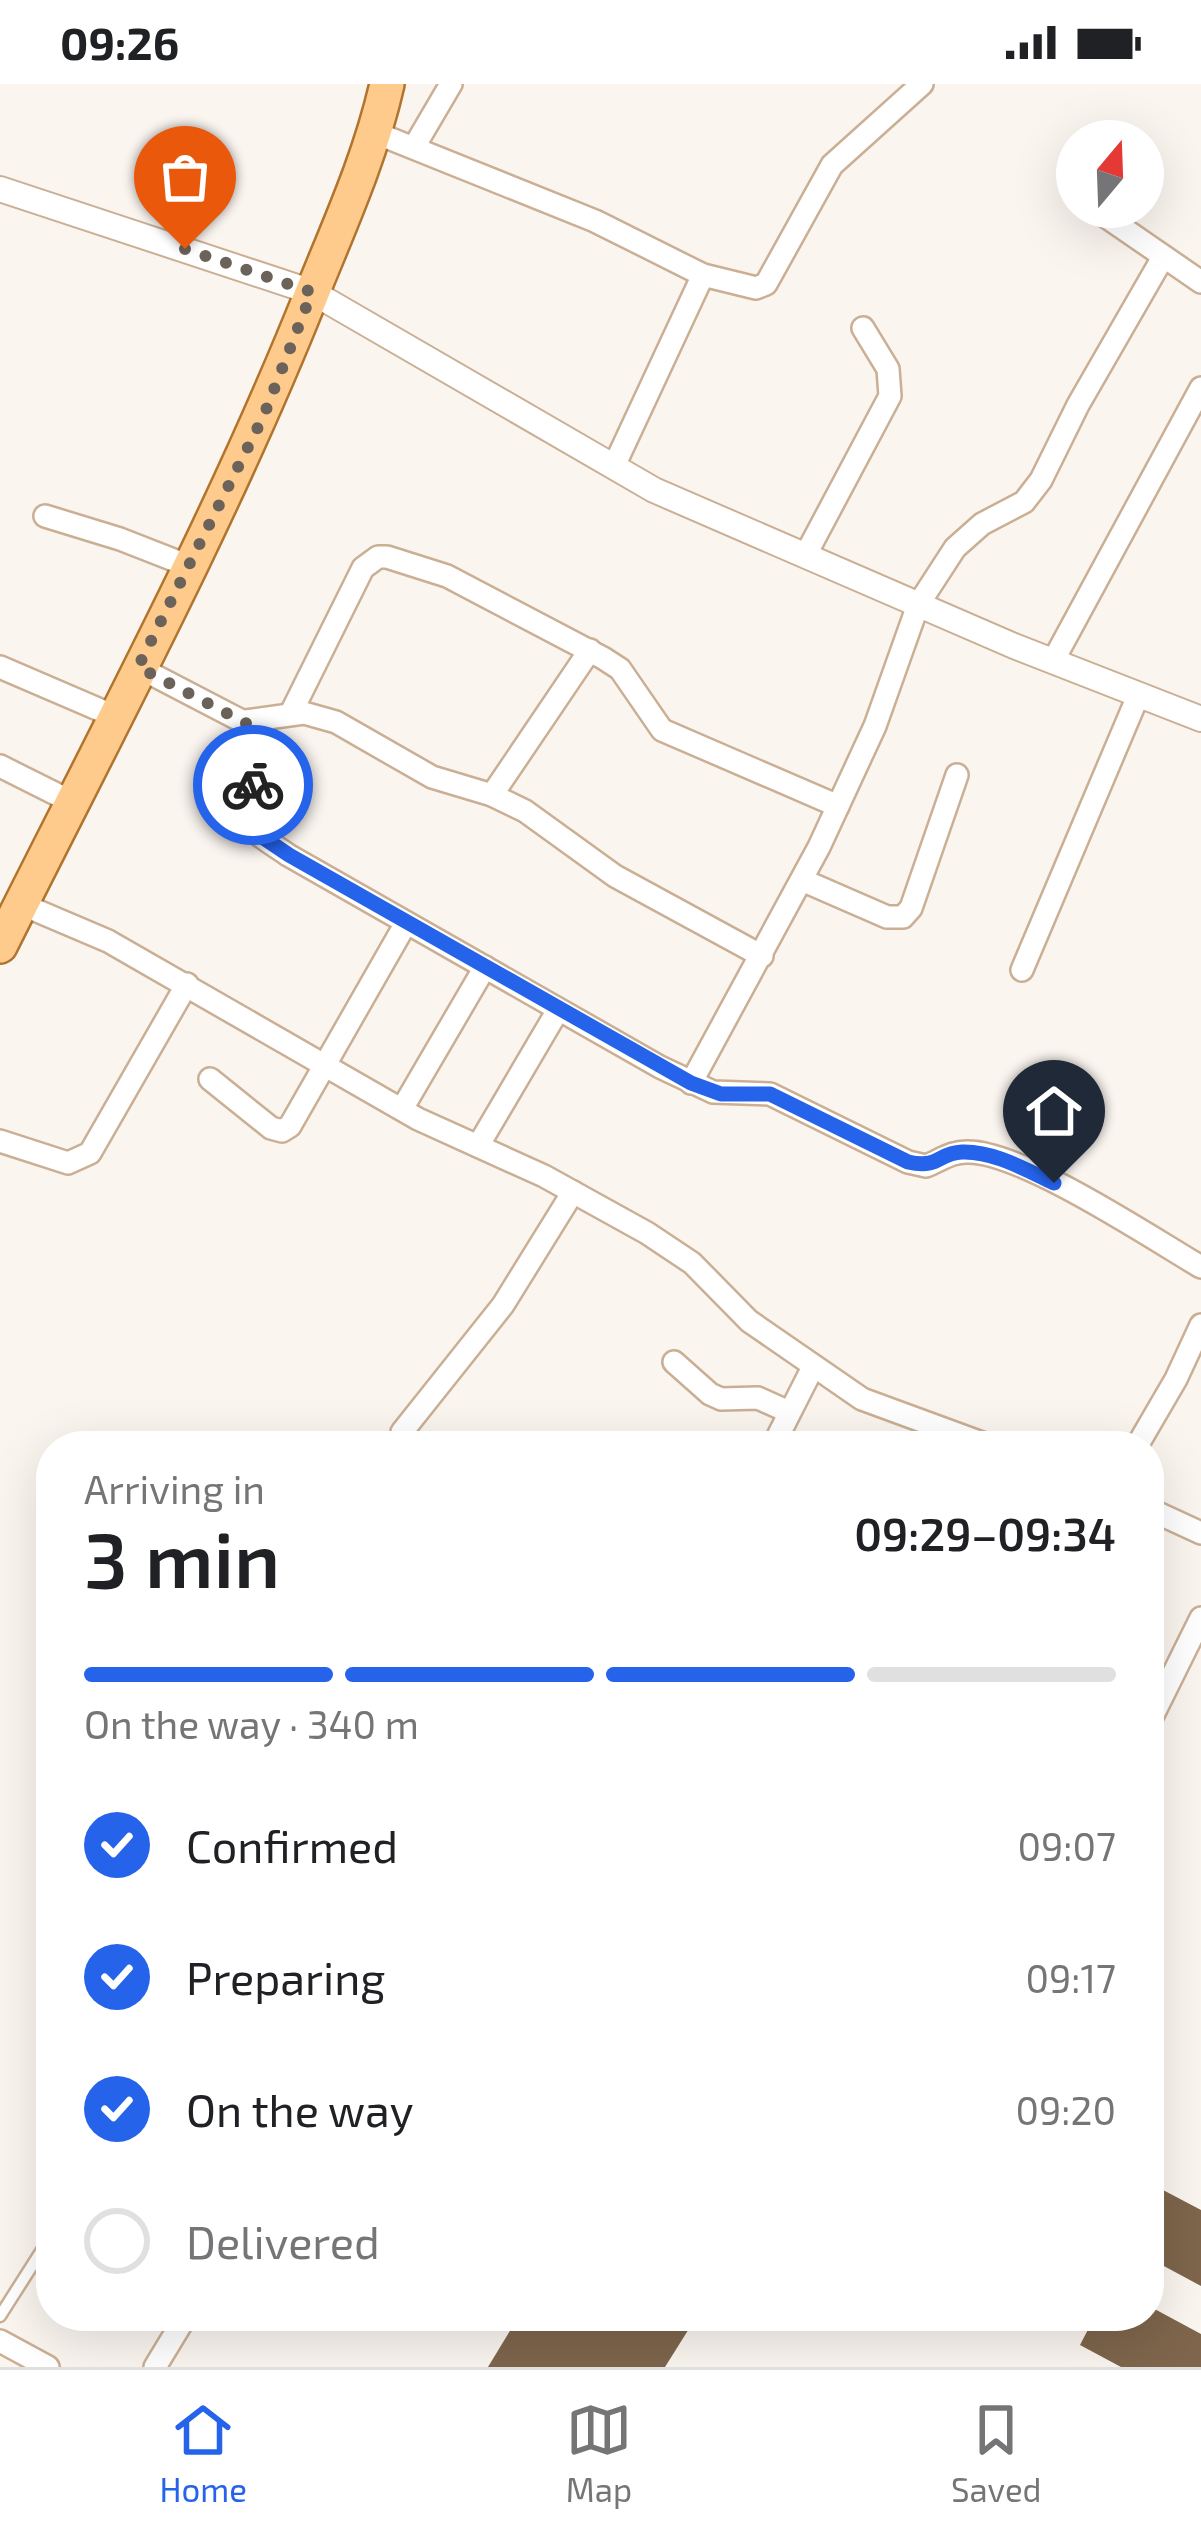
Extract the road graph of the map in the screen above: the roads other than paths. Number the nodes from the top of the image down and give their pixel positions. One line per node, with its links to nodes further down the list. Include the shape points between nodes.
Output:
1 (387, 84): 4 (main road)
2 (451, 84): 5 (street)
3 (922, 84): 9 (street, via 832,164 766,284)
4 (376, 133): 5 (street); 11 (main road)
5 (414, 147): 9 (street)
6 (0, 189): 11 (street)
7 (1120, 228): 8 (street)
8 (1162, 259): 10 (street); 18 (street, via 1042,480 1024,502 955,548)
9 (703, 275): 14 (street)
10 (1201, 282)
11 (312, 292): 14 (street); 17 (main road, via 264,415)
12 (863, 328): 16 (street, via 888,369 890,395)
13 (1201, 388): 20 (street)
14 (614, 466): 16 (street)
15 (45, 516): 17 (street)
16 (805, 556): 18 (street)
17 (189, 566): 22 (main road)
18 (918, 605): 20 (street); 32 (street)
19 (590, 650): 24 (street, via 447,576 378,557 363,568); 30 (street); 32 (street, via 620,669 662,730)
20 (1053, 661): 23 (street)
21 (0, 667): 25 (street)
22 (138, 667): 25 (main road); 27 (street)
23 (1138, 696): 26 (street); 39 (street)
24 (291, 713): 27 (street); 30 (street, via 326,718 412,767)
25 (114, 716): 31 (main road)
26 (1201, 719)
27 (246, 721): 35 (street, via 266,741 244,810 252,830)
28 (0, 766): 31 (street)
29 (957, 775): 33 (street, via 903,917)
30 (492, 796): 37 (street, via 651,898)
31 (72, 802): 34 (main road)
32 (838, 806): 33 (street)
33 (802, 880): 37 (street)
34 (21, 904): 36 (main road); 40 (street)
35 (406, 922): 38 (street); 42 (street)
36 (0, 946)
37 (762, 956): 44 (street)
38 (485, 968): 41 (street); 45 (street)
39 (1022, 970)
40 (187, 984): 42 (street); 46 (street, via 90,1153 68,1163)
41 (558, 1010): 44 (street); 47 (street)
42 (326, 1064): 43 (street, via 282,1130); 45 (street)
43 (210, 1079)
44 (691, 1083): 49 (street, via 721,1094 770,1094 908,1162 992,1156 1089,1200)
45 (402, 1109): 47 (street)
46 (0, 1141)
47 (478, 1146): 48 (street)
48 (573, 1192): 52 (street, via 692,1263 749,1321); 54 (street, via 503,1305)
49 (1201, 1267)
50 (1201, 1325): 57 (street)
51 (674, 1362): 53 (street, via 721,1399 758,1398)
52 (813, 1367): 53 (street); 56 (street, via 862,1399)
53 (789, 1412): 55 (street)
54 (403, 1431)
55 (780, 1431)
56 (949, 1431)
57 (1146, 1431)
58 (1164, 1516): 59 (street)
59 (1201, 1533)
60 (1201, 1618): 61 (street)
61 (1164, 1693)
62 (36, 2259): 63 (lane)
63 (0, 2315)
64 (177, 2331): 67 (street)
65 (0, 2341): 66 (street)
66 (47, 2367)
67 (155, 2367)

